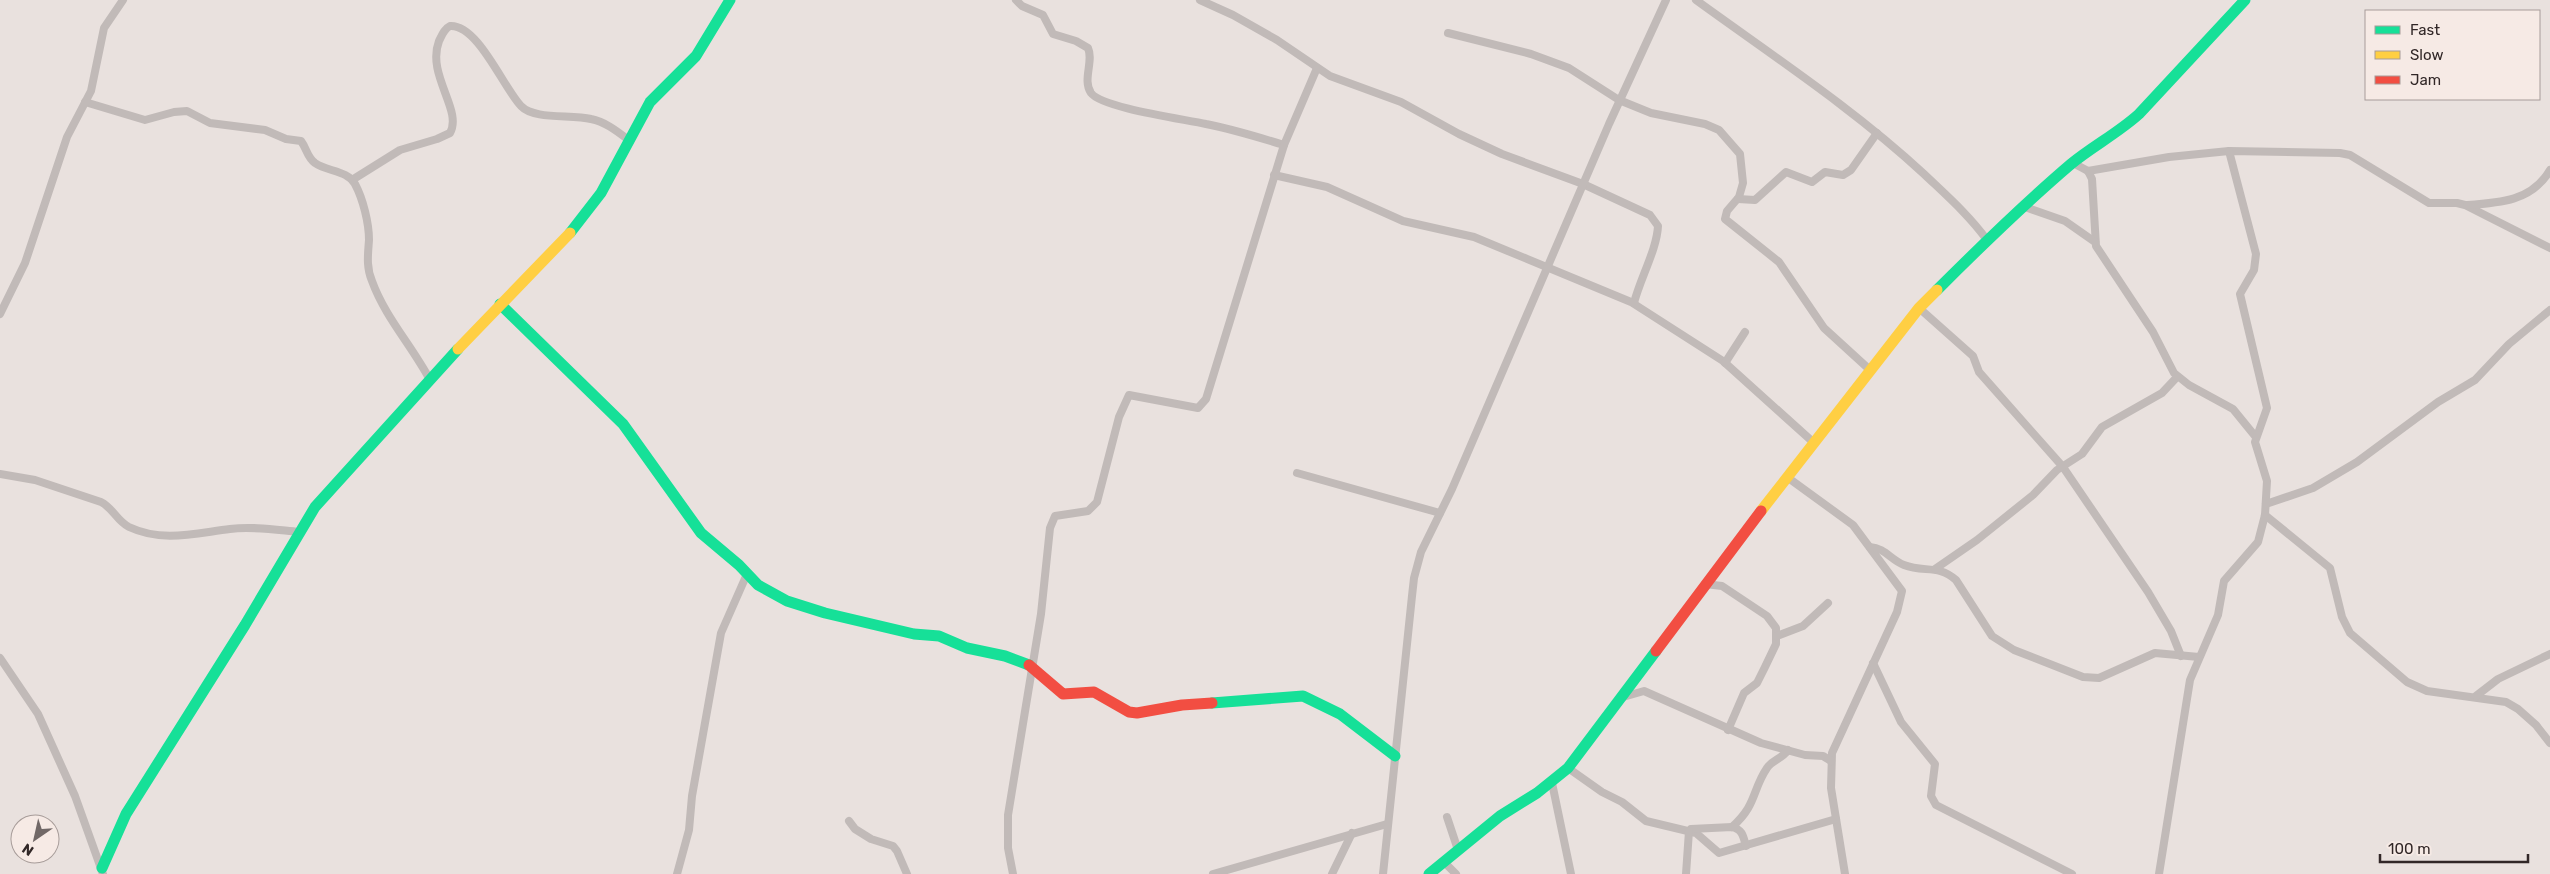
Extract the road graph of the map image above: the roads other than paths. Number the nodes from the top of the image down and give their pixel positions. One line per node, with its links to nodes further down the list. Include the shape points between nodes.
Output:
1 (123, 0): 11 (street, via 104,28 96,73)
2 (730, 0): 13 (street, via 696,56 650,102)
3 (1016, 0): 14 (street, via 1042,14 1053,34 1088,48 1089,89 1096,98)
4 (1200, 0): 9 (street, via 1261,31)
5 (1666, 0): 10 (street)
6 (1696, 0): 12 (street)
7 (2245, 0): 16 (street, via 2139,114)
8 (1448, 33): 10 (street, via 1531,54 1569,68)
9 (1317, 68): 14 (street); 21 (street, via 1344,82 1401,102 1502,154)
10 (1619, 100): 21 (street); 22 (street, via 1652,113 1719,130 1740,154 1743,183)
11 (85, 102): 20 (street, via 144,120 187,111 210,124 265,130 301,141 316,164); 33 (street, via 67,137 25,263)
12 (1877, 133): 22 (street, via 1848,173 1825,172 1812,182 1786,172 1755,200); 25 (street, via 1955,203)
13 (630, 141): 20 (street, via 592,119 528,112 471,36 463,28 450,26 442,35 435,56 453,123 450,133 400,150); 30 (street, via 601,194 578,224)
14 (1284, 145): 19 (street)
15 (2229, 151): 18 (street); 23 (street, via 2346,154 2429,203); 39 (street, via 2256,254 2254,270 2240,294 2267,408)
16 (2074, 163): 18 (street); 24 (street)
17 (2550, 170): 23 (street, via 2536,188 2513,200)
18 (2088, 171): 26 (street, via 2094,184)
19 (1274, 175): 28 (street, via 1327,187 1403,221 1474,237); 62 (street, via 1206,399 1198,408 1129,395 1119,417 1097,502 1088,510 1056,516 1050,528)
20 (352, 180): 38 (street, via 362,201 369,232 367,258 372,281 384,307)
21 (1583, 184): 28 (street); 29 (street, via 1650,215 1658,226 1657,238)
22 (1738, 199): 36 (street, via 1725,214 1727,223 1779,262 1824,328)
23 (2465, 205): 27 (street)
24 (2025, 207): 25 (street); 26 (street, via 2065,221)
25 (1987, 240): 31 (street)
26 (2095, 242): 37 (street, via 2153,332)
27 (2550, 248)
28 (1547, 268): 29 (street); 46 (street)
29 (1634, 303): 35 (street)
30 (500, 304): 38 (street); 52 (street, via 623,424 701,533)
31 (1919, 308): 36 (street); 41 (street, via 1973,356 1979,372)
32 (2550, 310): 45 (street, via 2475,380 2438,402 2357,462 2312,488)
33 (0, 314)
34 (1745, 332): 35 (street)
35 (1725, 362): 40 (street)
36 (1870, 370): 40 (street)
37 (2177, 377): 39 (street, via 2233,410); 41 (street, via 2162,393 2102,427 2082,454)
38 (430, 380): 48 (street, via 325,495)
39 (2256, 436): 45 (street, via 2267,481)
40 (1813, 442): 44 (street)
41 (2063, 467): 51 (street, via 1998,523); 58 (street, via 2148,592 2171,631)
42 (1297, 473): 46 (street)
43 (0, 474): 48 (street, via 35,480 101,502 129,527 157,535 187,536 244,528)
44 (1787, 477): 49 (street, via 1853,525); 50 (street)
45 (2266, 504): 47 (street)
46 (1440, 513): 70 (street, via 1421,552 1414,578)
47 (2265, 515): 59 (street, via 2258,542 2224,580 2218,614); 65 (street, via 2330,568 2342,617 2356,639 2417,688 2442,694)
48 (299, 532): 84 (street, via 245,626 126,814)
49 (1870, 547): 51 (street, via 1881,549 1902,564); 61 (street, via 1902,596)
50 (1718, 567): 53 (street); 54 (street)
51 (1935, 569): 58 (street, via 1943,570 1956,580 1986,629 2002,643 2083,677 2099,678 2150,654)
52 (747, 574): 62 (street, via 770,593 803,607 890,629 939,636 967,648 1006,656); 85 (street, via 720,633 688,830)
53 (1705, 584): 54 (street); 63 (street)
54 (1722, 586): 56 (street, via 1767,616)
55 (1828, 603): 56 (street, via 1803,626)
56 (1777, 636): 67 (street, via 1760,678 1744,693)
57 (2550, 654): 65 (street, via 2498,680)
58 (2181, 656): 59 (street)
59 (2199, 657): 97 (street, via 2190,680)
60 (0, 658): 84 (street, via 38,714 75,796)
61 (1873, 663): 71 (street); 96 (street, via 1898,717 1935,764 1931,796 1936,805)
62 (1032, 666): 70 (street, via 1063,694 1094,692 1137,713 1182,705 1303,696 1336,711); 87 (street, via 1008,815 1008,848)
63 (1639, 676): 64 (street); 66 (street)
64 (1644, 690): 66 (street); 67 (street)
65 (2476, 696): 68 (street, via 2518,708)
66 (1623, 697): 72 (street)
67 (1728, 730): 69 (street)
68 (2550, 743)
69 (1788, 750): 71 (street, via 1818,755); 78 (street, via 1769,766 1750,806)
70 (1395, 756): 77 (street)
71 (1830, 761): 75 (street)
72 (1568, 768): 73 (street); 79 (street, via 1646,821)
73 (1552, 783): 82 (street, via 1500,816); 93 (street)
74 (1447, 817): 82 (street)
75 (1836, 819): 81 (street); 95 (street)
76 (849, 821): 86 (street, via 864,835 893,846)
77 (1387, 824): 80 (street); 90 (street)
78 (1732, 827): 79 (street); 81 (street, via 1742,832)
79 (1688, 830): 81 (street, via 1701,836 1719,852); 94 (street)
80 (1352, 833): 88 (street); 89 (street)
81 (1746, 846)
82 (1458, 850): 83 (street)
83 (1444, 862): 91 (street); 92 (street)
84 (102, 871)
85 (677, 874)
86 (907, 874)
87 (1013, 874)
88 (1213, 874)
89 (1332, 874)
90 (1383, 874)
91 (1429, 874)
92 (1456, 874)
93 (1571, 874)
94 (1686, 874)
95 (1845, 874)
96 (2072, 874)
97 (2159, 874)

